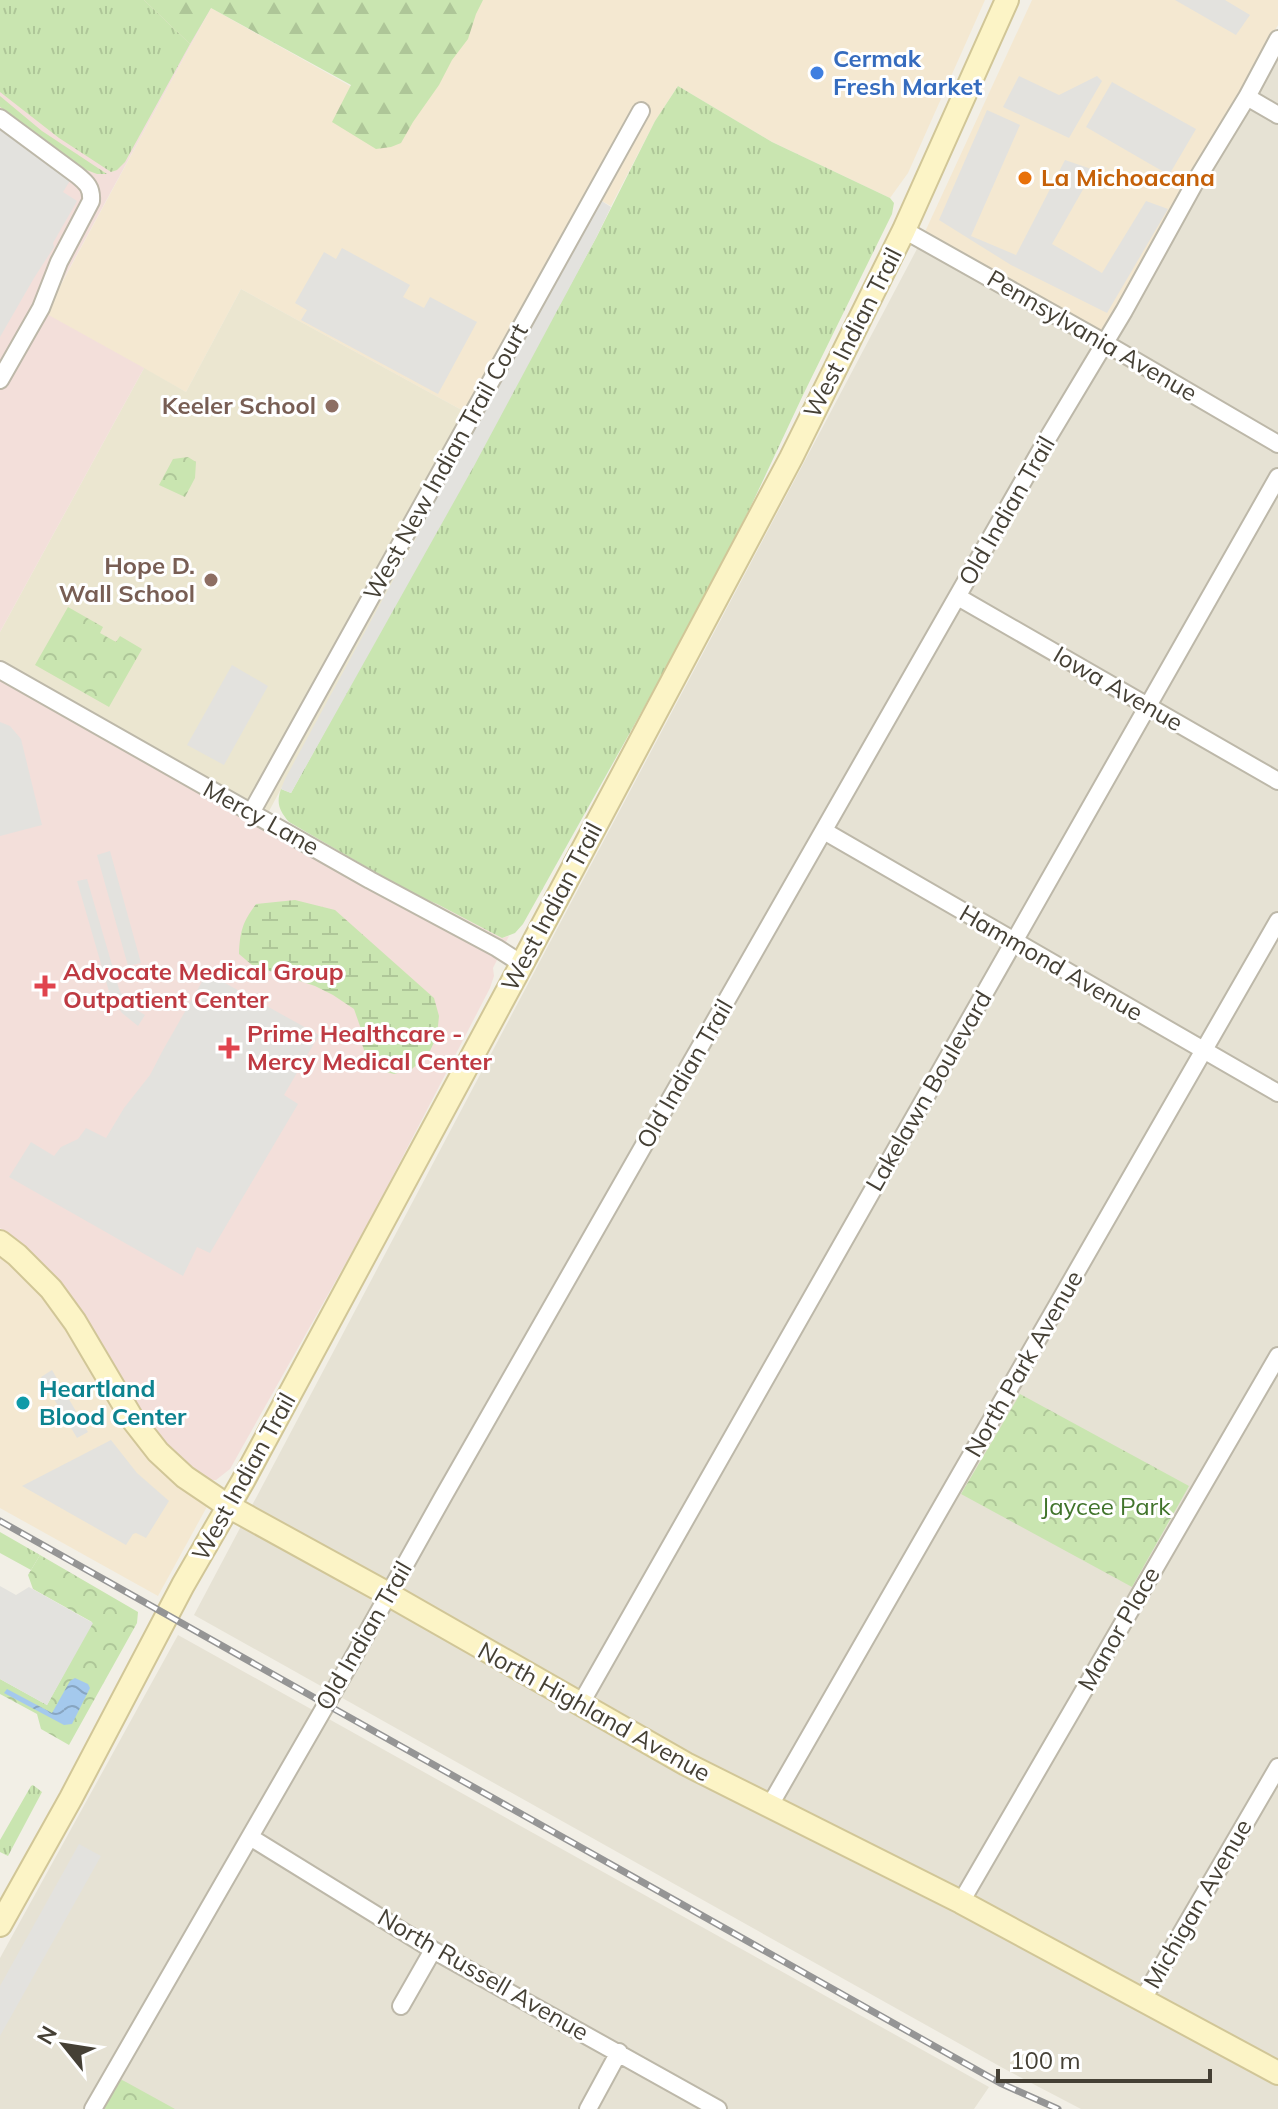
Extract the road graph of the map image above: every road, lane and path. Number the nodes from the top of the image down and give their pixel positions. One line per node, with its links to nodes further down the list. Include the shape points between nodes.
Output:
1 (1007, 0): 7 (main road, West Indian Trail)
2 (1278, 39): 3 (street, Old Indian Trail)
3 (1247, 97): 5 (street); 8 (street, Old Indian Trail)
4 (641, 111): 16 (street, West New Indian Trail Court)
5 (1278, 115)
6 (0, 118): 9 (street, via 92,191 41,308)
7 (904, 230): 8 (street, Pennsylvania Avenue); 20 (main road, West Indian Trail, via 791,458)
8 (1105, 343): 10 (street, Pennsylvania Avenue); 12 (street, Old Indian Trail)
9 (0, 380)
10 (1278, 444)
11 (1278, 477): 14 (street, Lakelawn Boulevard)
12 (958, 597): 14 (street, Iowa Avenue); 17 (street, Old Indian Trail)
13 (0, 670): 16 (street, Mercy Lane)
14 (1148, 706): 15 (street, Iowa Avenue); 19 (street, Lakelawn Boulevard)
15 (1278, 781)
16 (251, 813): 20 (street, Mercy Lane)
17 (824, 831): 19 (street, Hammond Avenue); 26 (street, Old Indian Trail)
18 (1278, 921): 21 (street, North Park Avenue)
19 (1015, 942): 21 (street, Hammond Avenue); 27 (street, Lakelawn Boulevard)
20 (522, 964): 25 (main road, West Indian Trail)
21 (1204, 1050): 22 (street, Hammond Avenue); 29 (street, North Park Avenue)
22 (1278, 1093)
23 (0, 1242): 25 (main road, North Highland Avenue, via 51,1289 158,1452)
24 (1278, 1356): 31 (street, Manor Place)
25 (228, 1506): 26 (main road, North Highland Avenue); 32 (main road, West Indian Trail)
26 (388, 1594): 27 (main road, North Highland Avenue); 30 (street, Old Indian Trail)
27 (580, 1705): 29 (main road, North Highland Avenue)
28 (1278, 1767): 34 (street, Michigan Avenue)
29 (769, 1807): 31 (main road, North Highland Avenue)
30 (250, 1837): 33 (street, North Russell Avenue); 38 (street, Old Indian Trail)
31 (961, 1902): 34 (main road, North Highland Avenue)
32 (0, 1925)
33 (433, 1950): 35 (street); 36 (street, North Russell Avenue)
34 (1143, 1999): 37 (main road, North Highland Avenue)
35 (401, 2006)
36 (619, 2052): 39 (street); 40 (street, North Russell Avenue)
37 (1278, 2073)
38 (93, 2109)
39 (588, 2109)
40 (718, 2109)

